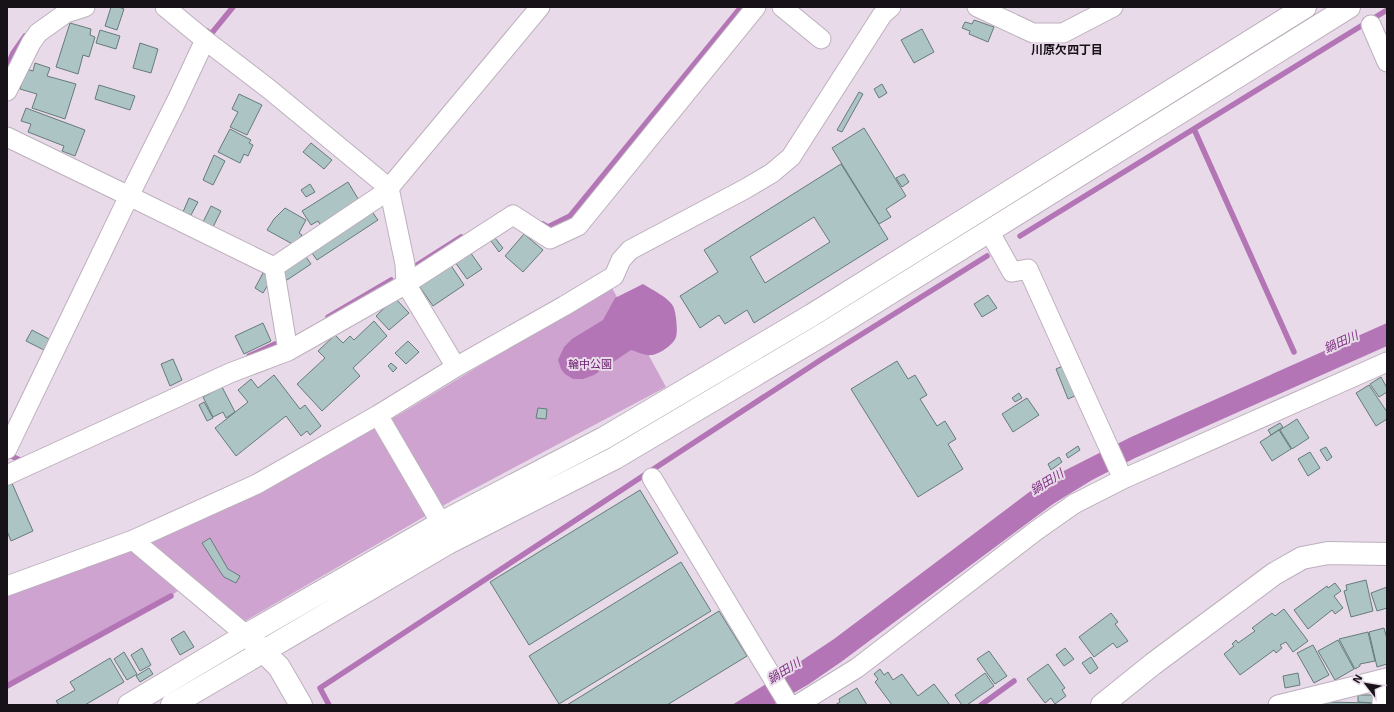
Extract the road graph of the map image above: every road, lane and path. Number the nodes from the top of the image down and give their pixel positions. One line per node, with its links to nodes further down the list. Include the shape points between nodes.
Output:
1 (85, 7): 15 (street, via 66,13 38,33)
2 (165, 7): 13 (street)
3 (540, 7): 17 (street)
4 (756, 7): 21 (street, via 578,226 550,238 513,215)
5 (782, 7): 12 (street)
6 (891, 7): 24 (street, via 882,16 791,157 772,173 745,190 630,250 621,260 614,276)
7 (977, 7): 8 (street, via 1033,33 1063,33)
8 (1113, 7)
9 (1305, 7): 31 (street, via 812,315 604,438)
10 (1349, 7): 19 (street)
11 (1370, 25): 14 (street)
12 (821, 38)
13 (205, 40): 17 (street, via 269,89); 18 (street)
14 (1387, 62)
15 (7, 91)
16 (7, 138): 18 (street)
17 (389, 189): 20 (street); 21 (street, via 405,264)
18 (129, 196): 20 (street); 26 (street)
19 (989, 231): 29 (street, via 1012,272 1028,269); 36 (street, via 824,334 615,458 448,543)
20 (274, 267): 22 (street)
21 (406, 284): 22 (street); 24 (street)
22 (288, 351): 27 (street, via 230,373)
23 (1387, 362): 29 (street)
24 (456, 367): 25 (street)
25 (378, 415): 31 (street); 32 (street, via 257,484)
26 (7, 450): 27 (street)
27 (35, 464): 28 (street)
28 (7, 475)
29 (1122, 475): 38 (street, via 1037,530 857,668)
30 (652, 478): 38 (street, via 772,677)
31 (442, 523): 35 (street)
32 (133, 540): 34 (street); 35 (street)
33 (1387, 554): 42 (street, via 1328,553 1302,558 1267,579)
34 (7, 586)
35 (246, 635): 36 (street); 39 (street)
36 (263, 651): 40 (street); 41 (street, via 280,667)
37 (1385, 678): 43 (street); 44 (street)
38 (791, 704)
39 (129, 705)
40 (172, 705)
41 (301, 705)
42 (1102, 705)
43 (1278, 705)
44 (1382, 705)

